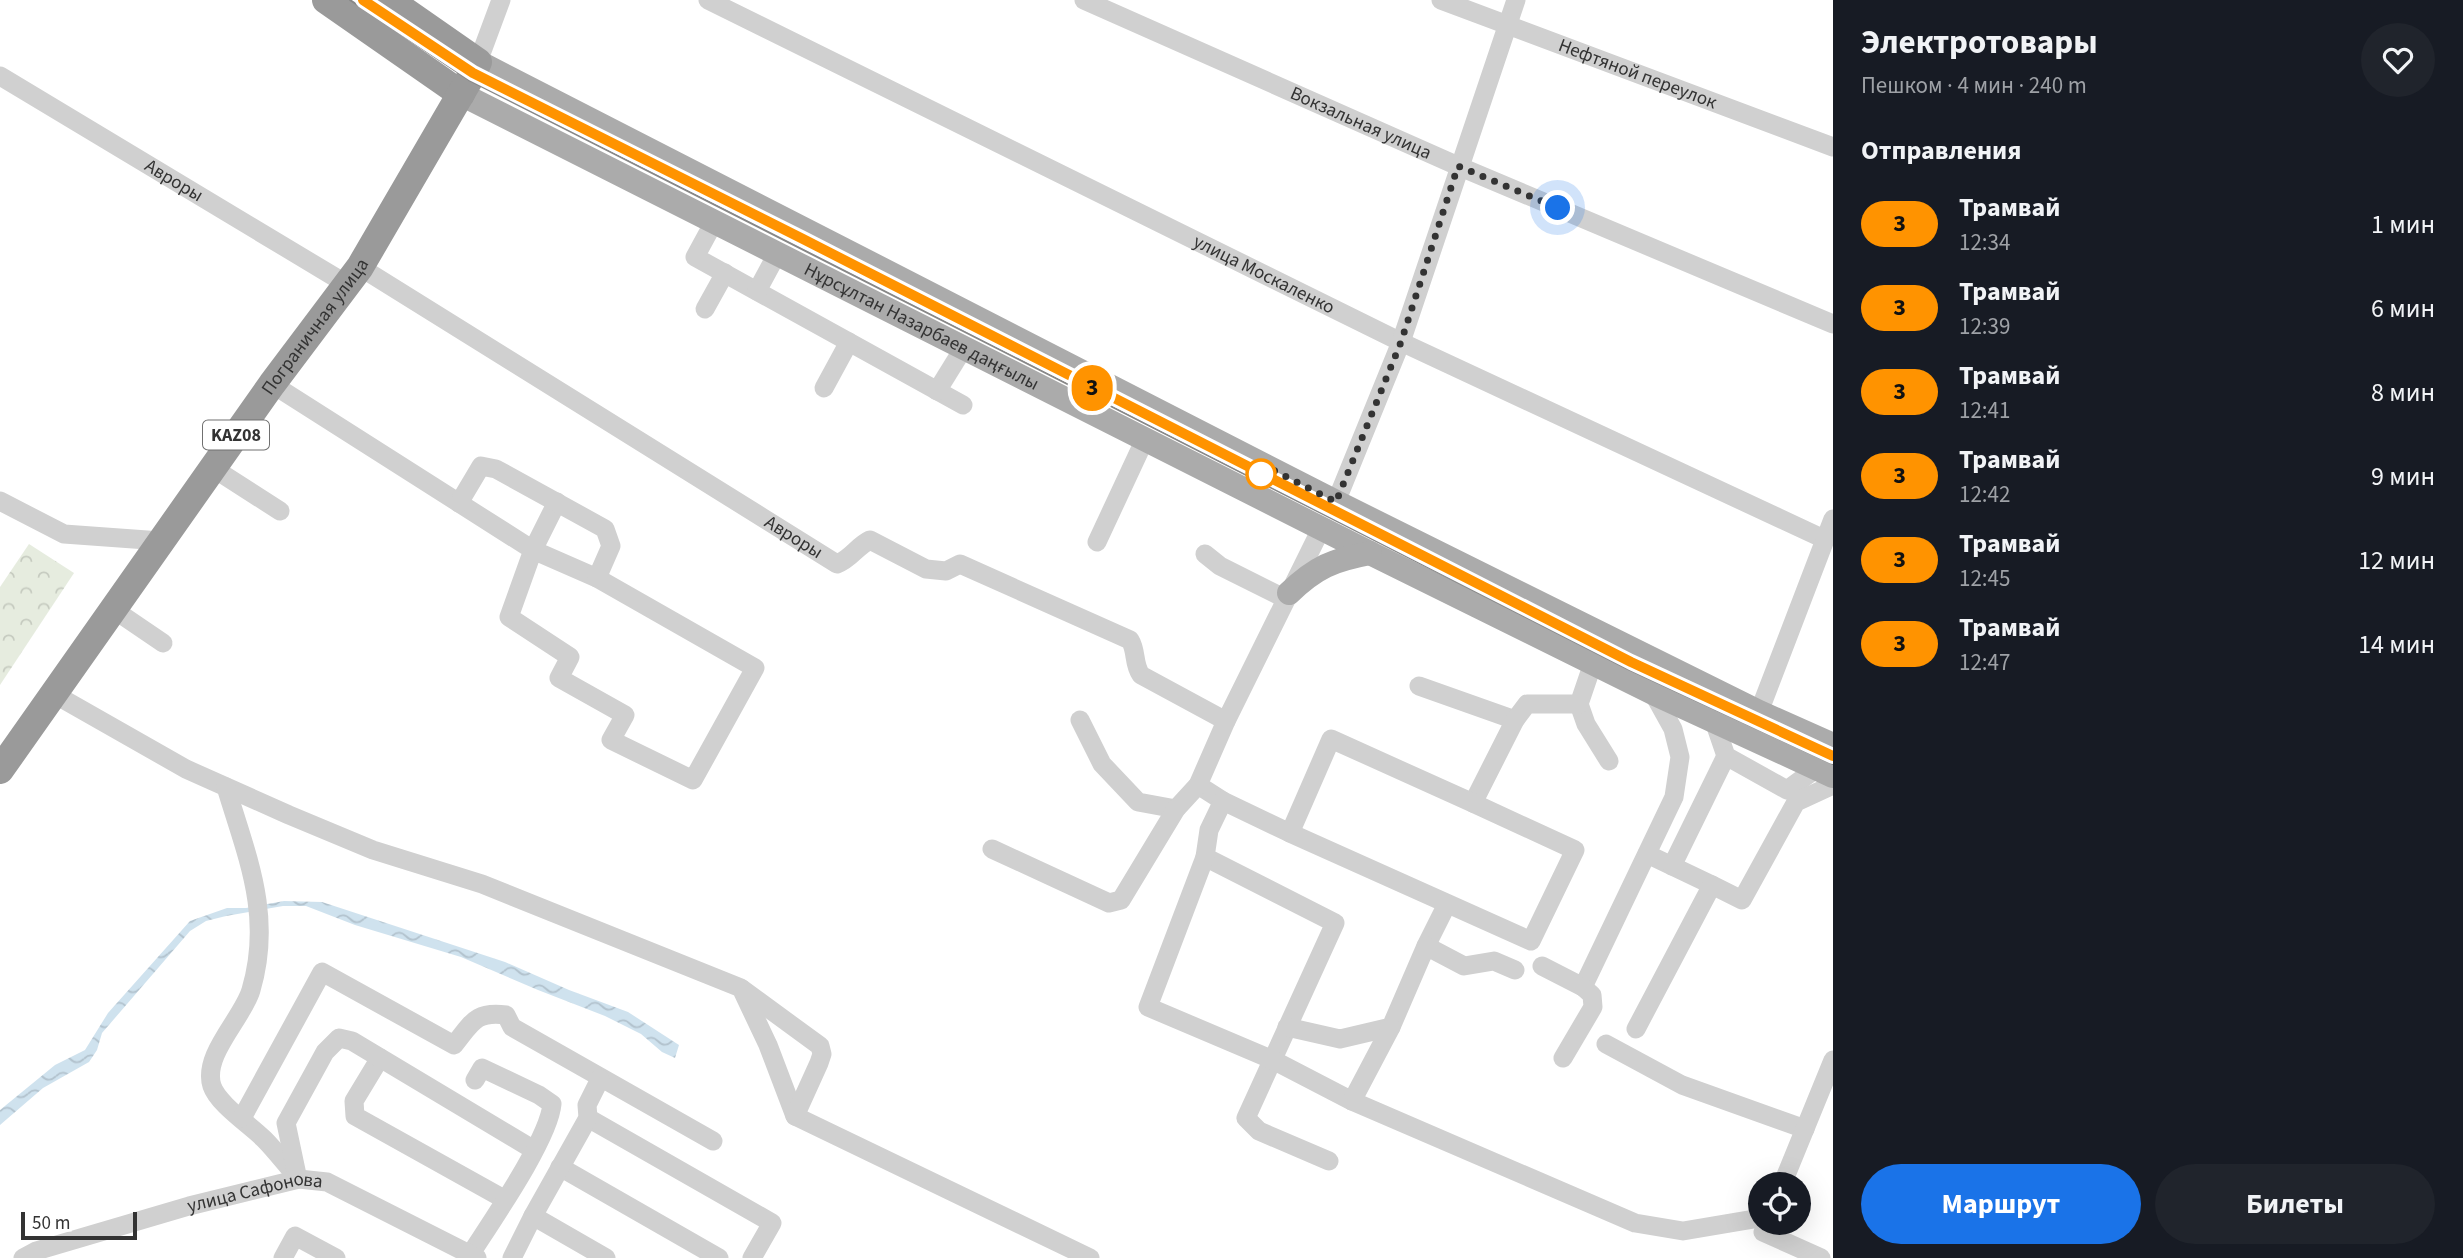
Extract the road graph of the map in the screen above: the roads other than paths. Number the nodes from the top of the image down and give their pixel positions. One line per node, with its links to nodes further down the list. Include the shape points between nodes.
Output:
1 (326, 0): 11 (highway, Нұрсұлтан Назарбаев даңғылы)
2 (389, 0): 9 (highway, Нұрсұлтан Назарбаев даңғылы)
3 (501, 0): 9 (street, Пограничная улица)
4 (708, 0): 22 (street, улица Москаленко)
5 (1084, 0): 13 (street, Вокзальная улица)
6 (1441, 0): 8 (street, Нефтяной переулок)
7 (1516, 0): 8 (street)
8 (1508, 25): 12 (street, Нефтяной переулок); 13 (street)
9 (478, 62): 11 (highway, Пограничная улица / KAZ08); 32 (main road, Нұрсұлтан Назарбаев даңғылы)
10 (0, 76): 17 (street, Авроры)
11 (461, 94): 14 (main road, Нұрсұлтан Назарбаев даңғылы); 17 (highway, Пограничная улица / KAZ08)
12 (1833, 147)
13 (1458, 166): 20 (street, Вокзальная улица); 22 (street)
14 (714, 222): 15 (main road, Нұрсұлтан Назарбаев даңғылы); 16 (street, via 695,257)
15 (777, 254): 18 (street); 23 (main road, Нұрсұлтан Назарбаев даңғылы)
16 (725, 273): 18 (street); 19 (street)
17 (354, 276): 24 (highway, Пограничная улица / KAZ08); 55 (street, Авроры, via 837,564 870,540 926,569 946,571 960,564 1130,640 1141,675)
18 (757, 291): 21 (street)
19 (705, 309)
20 (1833, 324)
21 (849, 342): 25 (street); 26 (street)
22 (1401, 342): 32 (street); 37 (street, улица Москаленко)
23 (963, 349): 26 (street); 28 (main road, Нұрсұлтан Назарбаев даңғылы)
24 (272, 384): 29 (highway, Пограничная улица / KAZ08); 33 (street)
25 (824, 388)
26 (937, 391): 27 (street)
27 (963, 405)
28 (1145, 439): 36 (main road, Нұрсұлтан Назарбаев даңғылы); 39 (street)
29 (213, 467): 34 (street); 38 (highway, Пограничная улица / KAZ08)
30 (0, 501): 38 (street, via 64,534)
31 (557, 502): 33 (street, via 496,469 481,466); 40 (street); 43 (street, via 605,529 611,545)
32 (1336, 502): 36 (main road); 52 (main road, Нұрсұлтан Назарбаев даңғылы)
33 (460, 503): 40 (street)
34 (280, 511)
35 (1833, 519): 37 (street)
36 (1321, 527): 41 (main road, Нұрсұлтан Назарбаев даңғылы); 44 (street)
37 (1824, 539): 52 (street)
38 (161, 541): 45 (highway, Пограничная улица / KAZ08)
39 (1097, 542)
40 (533, 550): 43 (street); 43 (street, via 509,617 570,657 558,678 625,715 611,740 693,780 755,668)
41 (1370, 553): 44 (main road, via 1325,564); 47 (main road, Нұрсұлтан Назарбаев даңғылы)
42 (1205, 554): 44 (street, via 1220,566)
43 (597, 578)
44 (1287, 596): 55 (street)
45 (113, 609): 46 (street); 50 (highway, Пограничная улица / KAZ08)
46 (163, 643)
47 (1593, 663): 49 (main road, Нұрсұлтан Назарбаев даңғылы); 51 (street)
48 (1419, 686): 54 (street)
49 (1653, 693): 56 (main road, Нұрсұлтан Назарбаев даңғылы); 70 (street, via 1673,729 1680,757 1674,797)
50 (54, 694): 60 (highway, Пограничная улица / KAZ08); 63 (street)
51 (1579, 704): 54 (street, via 1527,704); 59 (street)
52 (1759, 712): 57 (main road, Нұрсұлтан Назарбаев даңғылы)
53 (1080, 720): 67 (street, via 1101,764 1138,802)
54 (1516, 720): 66 (street)
55 (1226, 721): 62 (street)
56 (1714, 721): 58 (street); 61 (main road, Нұрсұлтан Назарбаев даңғылы)
57 (1833, 745)
58 (1726, 756): 64 (street); 72 (street)
59 (1609, 761)
60 (0, 770)
61 (1828, 776): 64 (street)
62 (1198, 785): 65 (street); 67 (street)
63 (226, 787): 79 (street, via 373,850 482,884); 93 (street, via 256,885 260,946 250,992 209,1073 213,1089)
64 (1791, 796): 73 (street, via 1742,901)
65 (1223, 801): 68 (street); 71 (street, via 1209,830)
66 (1473, 803): 68 (street, via 1331,739); 74 (street, via 1575,850 1531,941)
67 (1176, 809): 69 (street, via 1116,903)
68 (1290, 833): 74 (street)
69 (992, 849)
70 (1647, 854): 72 (street); 78 (street)
71 (1205, 857): 80 (street, via 1335,923); 86 (street, via 1148,1007)
72 (1672, 866): 73 (street)
73 (1712, 885): 82 (street)
74 (1447, 904): 75 (street)
75 (1426, 946): 77 (street, via 1464,966 1494,961); 81 (street)
76 (1542, 966): 78 (street)
77 (1515, 970)
78 (1583, 987): 85 (street, via 1592,995 1593,1007)
79 (741, 988): 92 (street); 92 (street, via 820,1046 819,1063)
80 (1287, 1027): 81 (street, via 1340,1039); 86 (street)
81 (1391, 1027): 91 (street)
82 (1636, 1029)
83 (1606, 1044): 95 (street, via 1682,1085)
84 (380, 1058): 97 (street); 101 (street, via 339,1038 325,1052 286,1123); 102 (street, via 354,1101 355,1116)
85 (1563, 1058)
86 (1273, 1060): 91 (street); 98 (street, via 1246,1118 1259,1132)
87 (1833, 1060): 90 (street)
88 (600, 1079): 93 (street, via 512,1027 506,1015 477,1017 454,1045 322,972); 94 (street, via 587,1105); 96 (street)
89 (475, 1080): 97 (street, via 482,1068 552,1104)
90 (1828, 1085): 95 (street)
91 (1352, 1101): 104 (street, via 1635,1223 1683,1230)
92 (794, 1116): 114 (street)
93 (242, 1118): 101 (street)
94 (588, 1118): 99 (street); 113 (street, via 772,1223)
95 (1805, 1129): 100 (street)
96 (713, 1141)
97 (534, 1150): 102 (street)
98 (1329, 1161)
99 (560, 1167): 103 (street); 112 (street)
100 (1787, 1172)
101 (299, 1179): 106 (street, улица Сафонова, via 327,1182); 107 (street, улица Сафонова, via 189,1206)
102 (504, 1199): 106 (street)
103 (533, 1216): 110 (street); 111 (street)
104 (1748, 1221)
105 (1770, 1235): 115 (street)
106 (474, 1256)
107 (23, 1258)
108 (283, 1258): 109 (street, via 295,1236)
109 (335, 1258)
110 (512, 1258)
111 (606, 1258)
112 (719, 1258)
113 (752, 1258)
114 (1090, 1258)
115 (1821, 1258)

